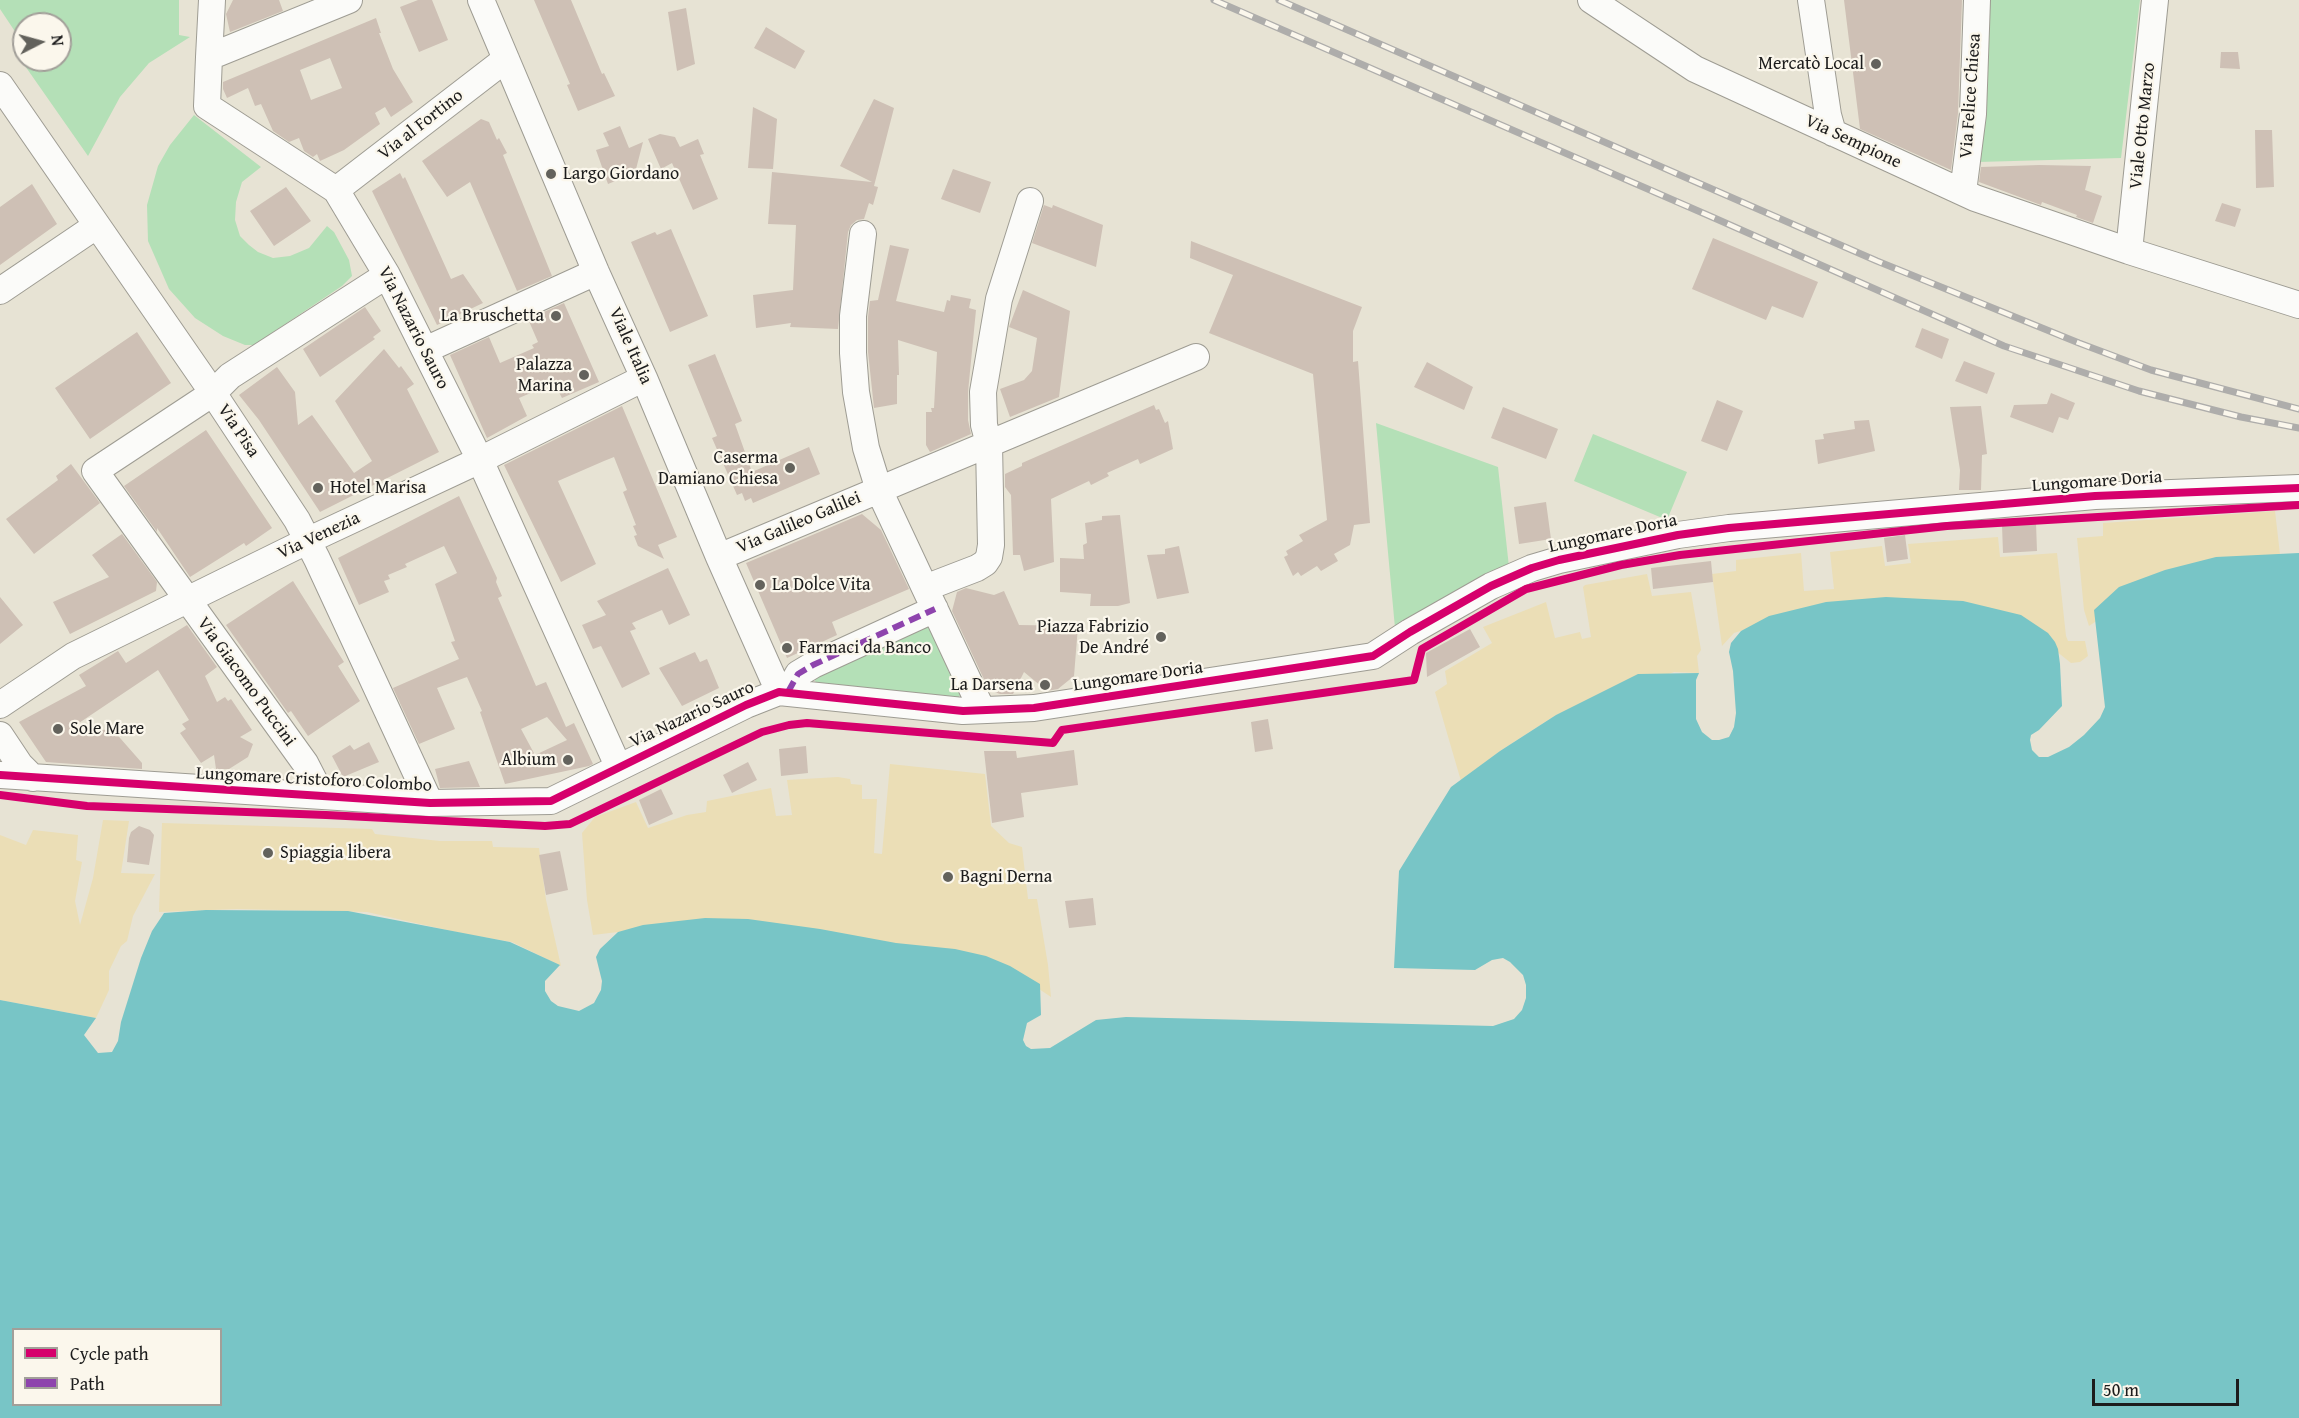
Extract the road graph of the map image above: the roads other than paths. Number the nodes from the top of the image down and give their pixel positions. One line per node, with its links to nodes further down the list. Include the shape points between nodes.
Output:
1 (213, 0): 8 (street)
2 (349, 0): 8 (street)
3 (481, 0): 9 (street, Viale Italia)
4 (1591, 0): 11 (street, Via Sempione, via 1695,69)
5 (1811, 0): 11 (street)
6 (1977, 0): 13 (street, Via Felice Chiesa, via 1973,114)
7 (2155, 0): 17 (street, Viale Otto Marzo)
8 (209, 57): 12 (street, via 207,106)
9 (506, 59): 12 (street, Via al Fortino); 18 (street, Viale Italia)
10 (0, 86): 15 (street, Via Pisa)
11 (1833, 133): 13 (street, Via Sempione)
12 (336, 190): 19 (street, Via Nazario Sauro)
13 (1963, 192): 17 (street, Via Sempione)
14 (1030, 201): 26 (street, via 999,299 983,392)
15 (96, 226): 20 (street); 25 (street, Via Pisa)
16 (863, 234): 29 (street, via 853,316 853,353 866,448)
17 (2129, 251): 21 (street, Via Sempione)
18 (596, 272): 22 (street); 24 (street, Viale Italia)
19 (387, 275): 22 (street, Via Nazario Sauro); 25 (street, via 230,376)
20 (0, 291)
21 (2299, 305)
22 (425, 350): 27 (street, Via Nazario Sauro)
23 (1196, 357): 26 (street, Via Galileo Galilei)
24 (644, 378): 27 (street, Via Venezia); 31 (street, Viale Italia)
25 (213, 393): 30 (street, Via Pisa); 33 (street, Via Giacomo Puccini, via 95,471)
26 (989, 444): 29 (street, Via Galileo Galilei); 32 (street, via 989,557)
27 (480, 460): 30 (street, Via Venezia); 38 (street, Via Nazario Sauro)
28 (2299, 488): 36 (street, Lungomare Doria, via 2095,496 1678,535 1532,568 1481,592 1373,656 1034,708)
29 (879, 490): 31 (street, Via Galileo Galilei); 32 (street)
30 (307, 541): 33 (street, Via Venezia); 42 (street, Via Pisa)
31 (719, 557): 34 (street, Viale Italia)
32 (930, 598): 34 (street, via 798,674); 36 (street)
33 (186, 599): 35 (street, Via Venezia, via 73,656); 41 (street, Via Giacomo Puccini, via 305,763)
34 (784, 692): 36 (street, Lungomare Doria); 38 (street, Via Nazario Sauro, via 746,705)
35 (0, 705)
36 (982, 710)
37 (0, 735): 40 (street)
38 (618, 766): 42 (street, Lungomare Cristoforo Colombo, via 551,801)
39 (0, 775): 40 (street, Lungomare Cristoforo Colombo)
40 (33, 778): 41 (street, Lungomare Cristoforo Colombo)
41 (322, 796): 42 (street, Lungomare Cristoforo Colombo)
42 (430, 802)

